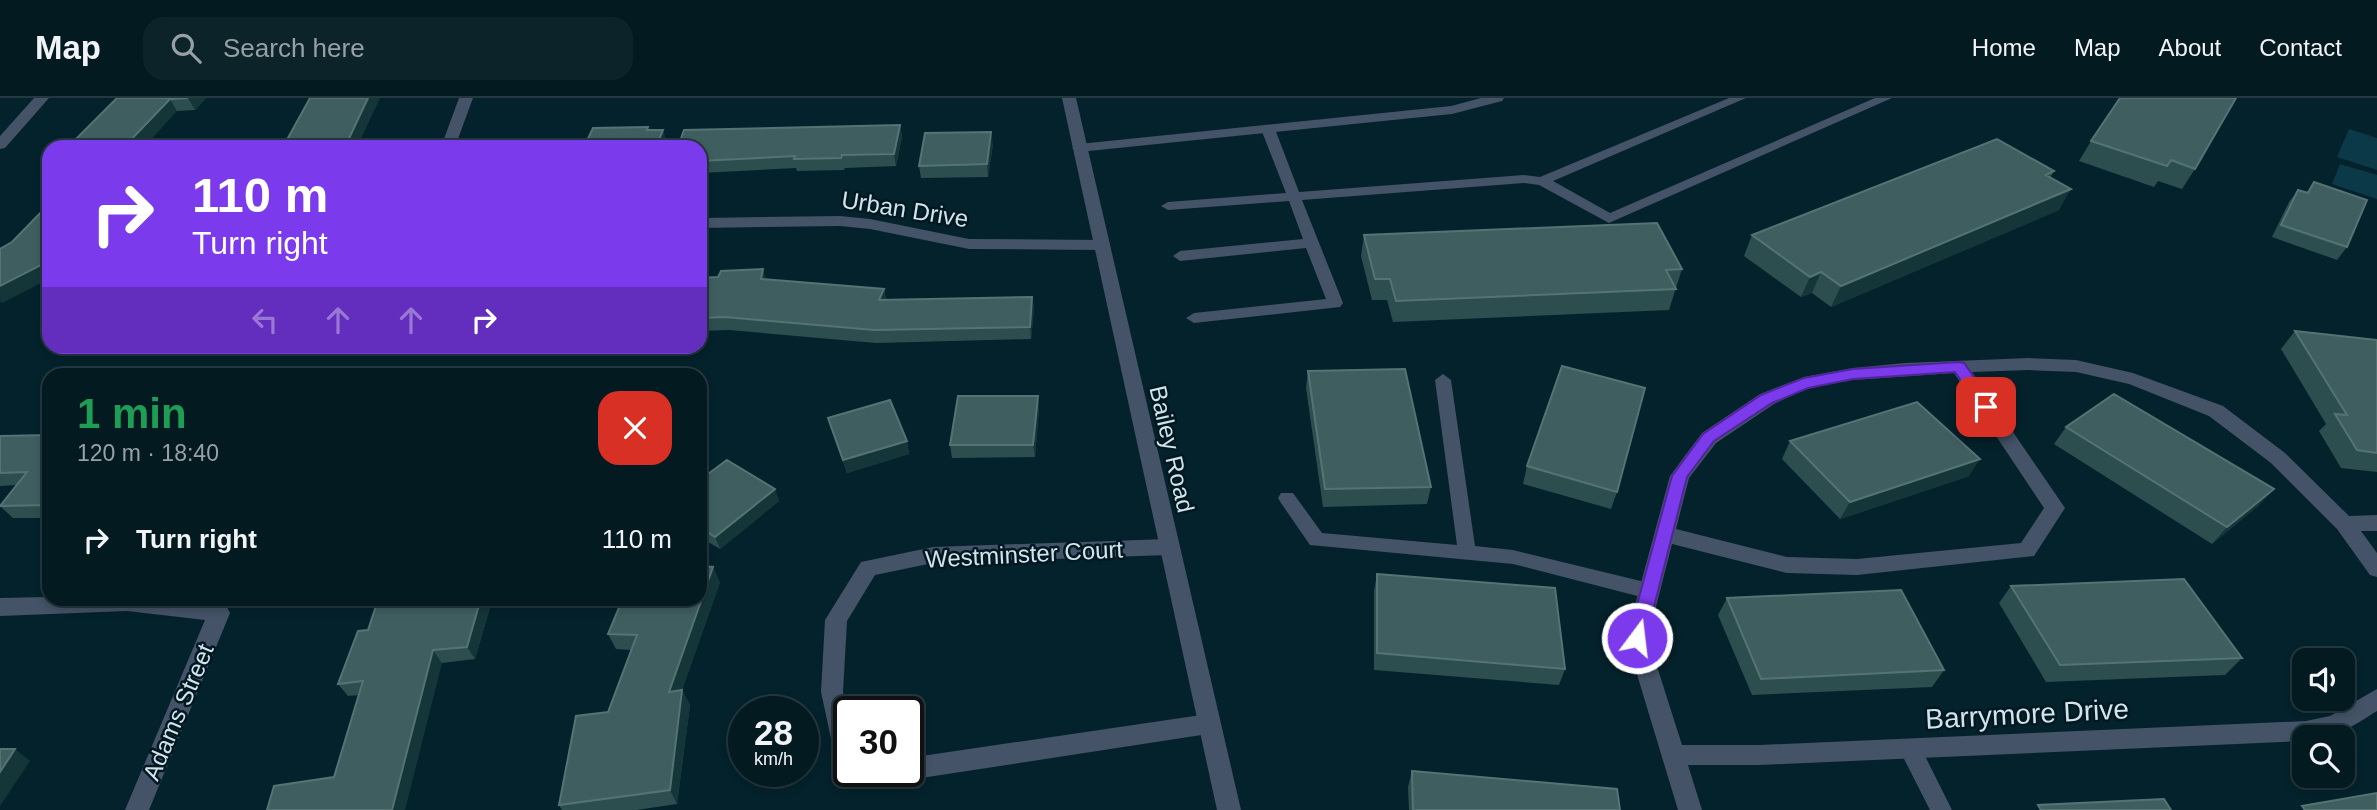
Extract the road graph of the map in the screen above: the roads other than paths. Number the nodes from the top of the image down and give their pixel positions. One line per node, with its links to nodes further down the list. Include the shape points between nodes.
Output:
1 (42, 98): 9 (street)
2 (466, 98): 8 (street)
3 (1069, 98): 10 (street, Bailey Road)
4 (1497, 98): 7 (street, via 1451,110)
5 (1740, 98): 11 (lane)
6 (1886, 98): 11 (lane, via 1609,219)
7 (1268, 129): 10 (street); 12 (lane)
8 (451, 140)
9 (0, 145)
10 (1079, 148): 16 (street, Bailey Road)
11 (1542, 181): 12 (lane, via 1524,178)
12 (1293, 197): 13 (lane); 15 (lane)
13 (1168, 206)
14 (707, 223): 16 (street, Urban Drive, via 840,221 969,244)
15 (1312, 243): 17 (lane); 18 (lane, via 1335,303)
16 (1101, 245): 25 (street, Bailey Road)
17 (1180, 256)
18 (1194, 318)
19 (1959, 367): 23 (street, via 2076,366 2178,394 2216,411 2245,432); 24 (street, via 1853,374 1804,383 1767,399 1709,438 1687,466 1680,476); 24 (street, via 2055,508 2028,550 1857,567 1787,565)
20 (1443, 380): 26 (lane)
21 (1287, 498): 26 (lane, via 1317,540)
22 (2377, 523): 23 (street)
23 (2344, 524): 27 (street)
24 (1665, 534): 28 (street)
25 (1168, 547): 32 (street, Westminster Court, via 933,555 868,568 836,620); 34 (street, Bailey Road)
26 (1466, 554): 28 (lane, via 1513,557)
27 (2377, 569)
28 (1649, 591): 36 (street, via 1637,638)
29 (42, 605): 31 (street, Adams Street)
30 (160, 606): 38 (street, Adams Street, via 219,613)
31 (0, 607)
32 (833, 697)
33 (2377, 699): 35 (street, Barrymore Drive, via 2335,725 2306,731)
34 (1208, 724): 37 (street); 39 (street, Bailey Road)
35 (1910, 749): 36 (street, Barrymore Drive); 41 (lane)
36 (1672, 755): 40 (street)
37 (924, 767)
38 (137, 810)
39 (1229, 810)
40 (1690, 810)
41 (1941, 810)

